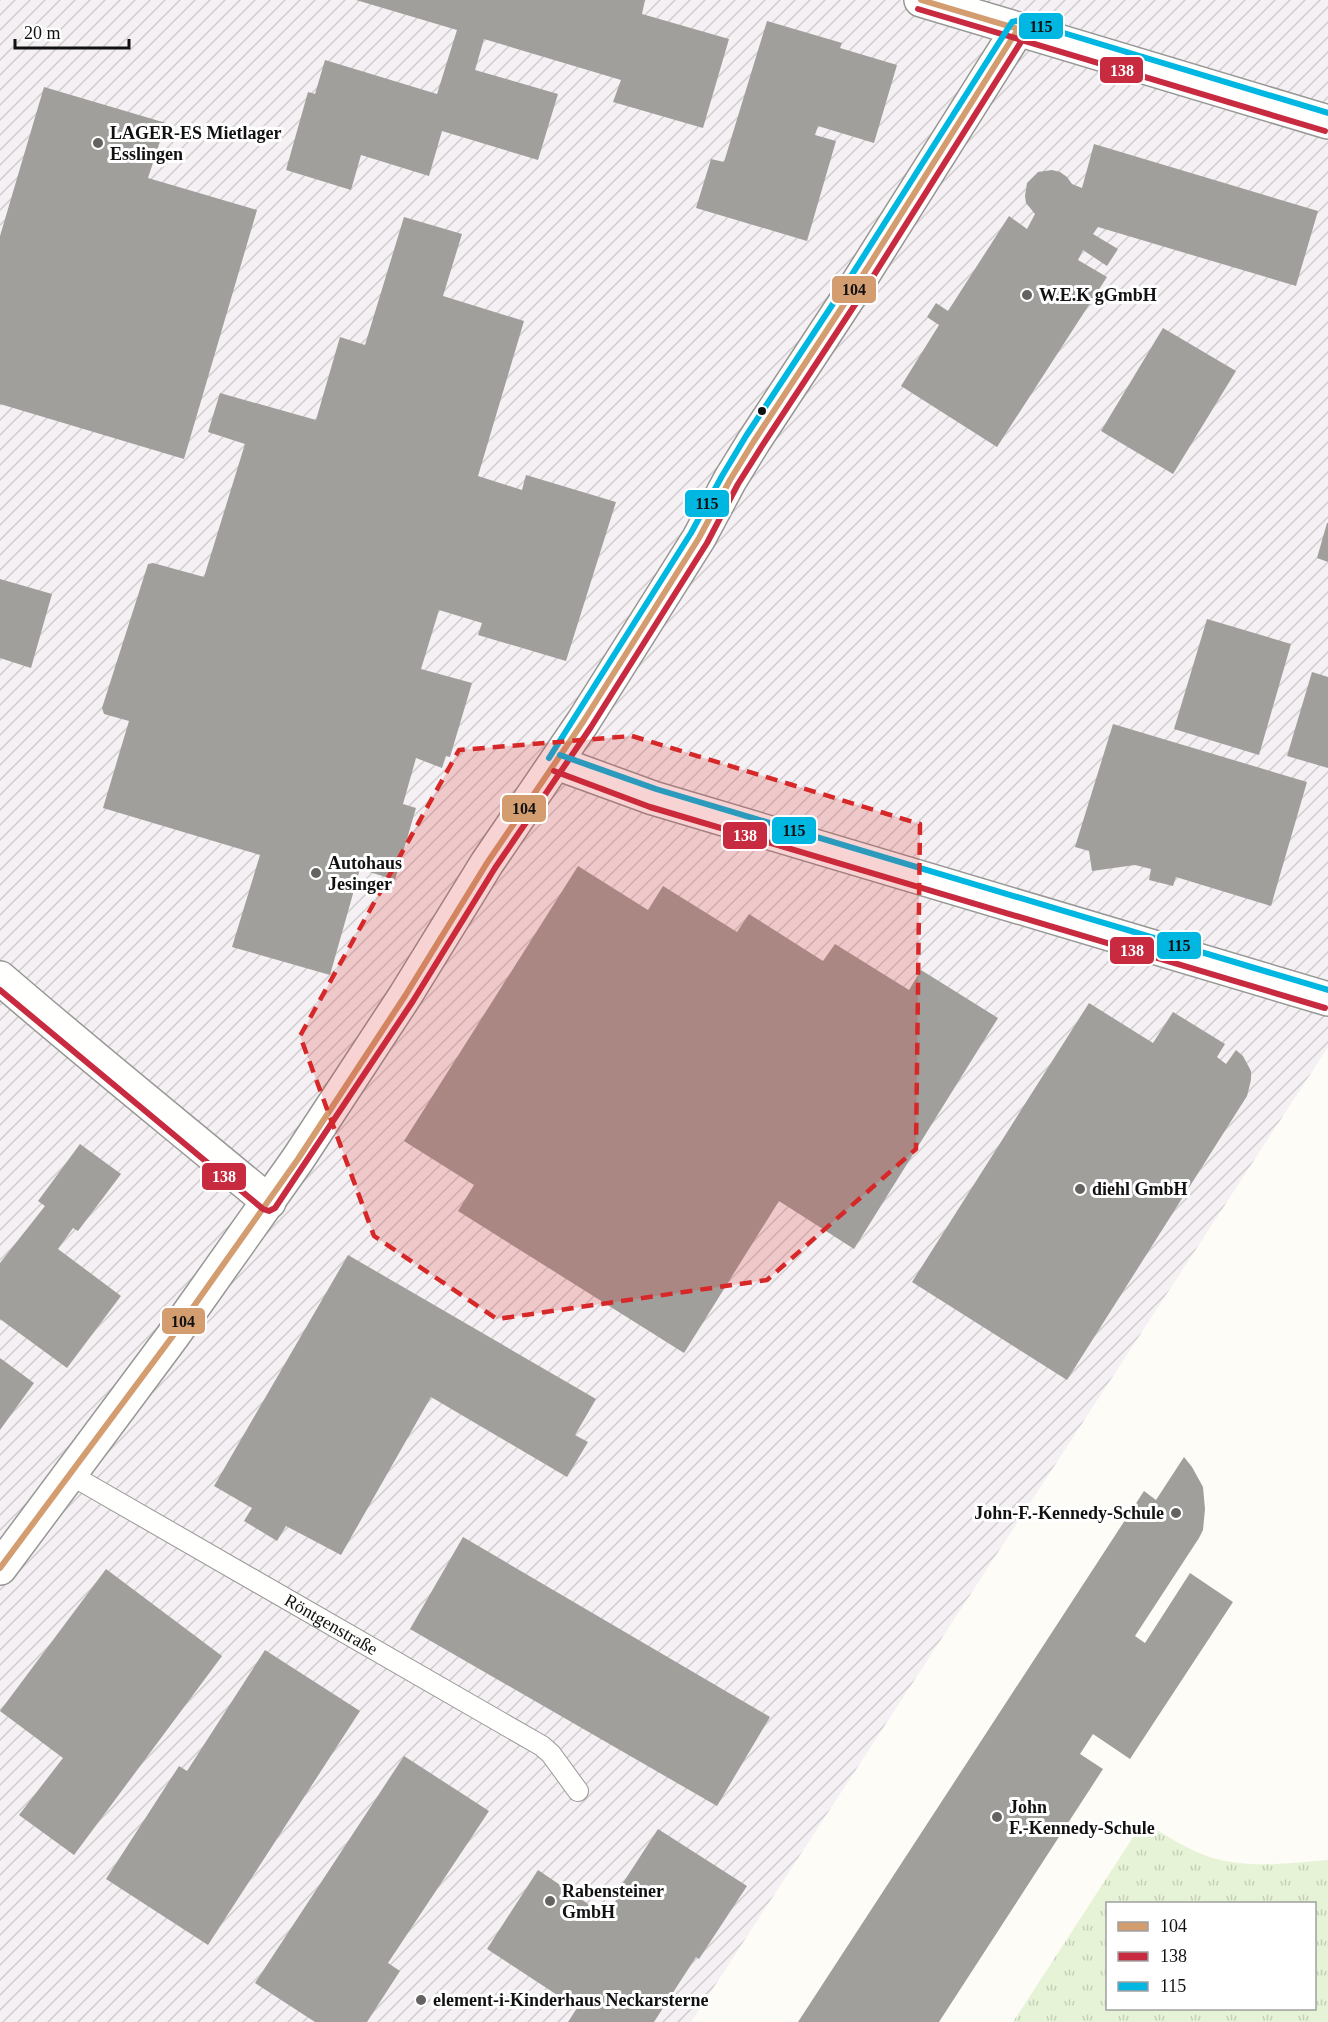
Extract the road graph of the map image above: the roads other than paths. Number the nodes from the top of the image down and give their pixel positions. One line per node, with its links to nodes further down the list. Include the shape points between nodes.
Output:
1 (921, 0): 2 (street)
2 (1018, 29): 3 (street); 4 (street, via 754,441 699,538)
3 (1328, 122)
4 (557, 763): 6 (street, via 664,801); 7 (street, via 487,863)
5 (0, 978): 7 (street)
6 (1328, 999)
7 (269, 1202): 8 (street)
8 (70, 1475): 9 (street); 10 (lane, Röntgenstraße, via 542,1746)
9 (0, 1568)
10 (578, 1791)

